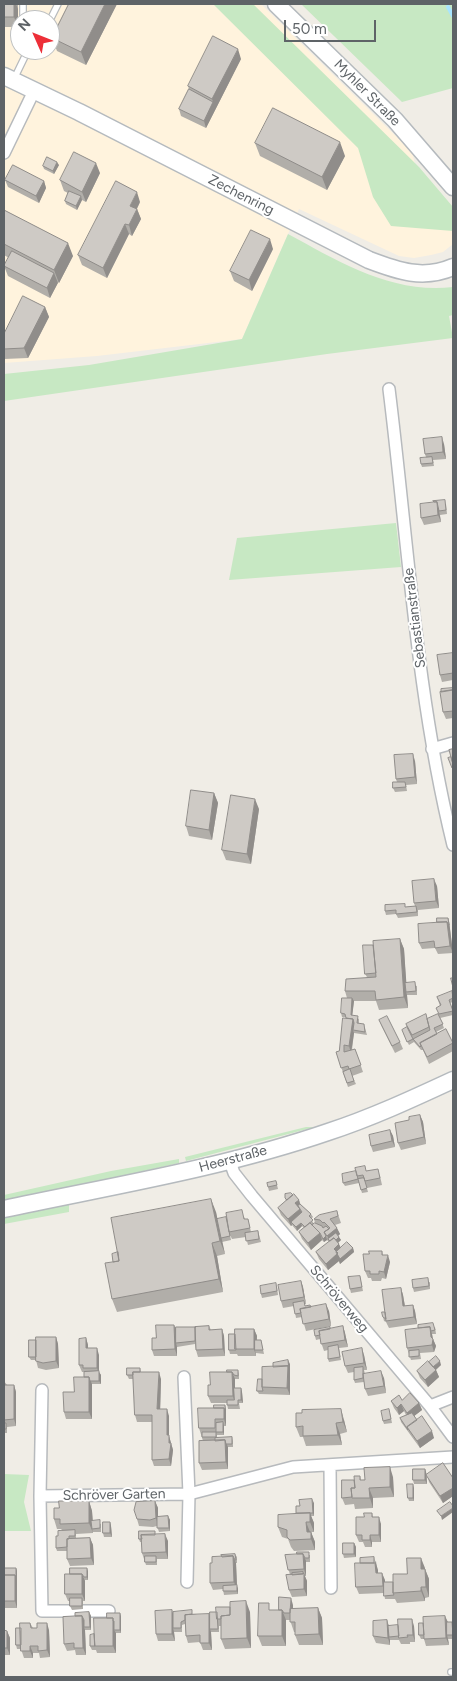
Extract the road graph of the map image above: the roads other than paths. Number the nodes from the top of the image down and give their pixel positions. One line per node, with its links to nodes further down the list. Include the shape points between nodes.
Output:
1 (276, 4): 6 (main road, Myhler Straße, via 395,120)
2 (21, 60): 3 (lane)
3 (9, 79): 4 (main road, Zechenring)
4 (34, 91): 5 (street); 7 (main road, Zechenring, via 368,260 403,273 424,275)
5 (4, 153)
6 (453, 187)
7 (453, 267)
8 (389, 389): 10 (street, Sebastianstraße)
9 (453, 743): 10 (street)
10 (432, 749): 11 (street, Sebastianstraße)
11 (453, 845)
12 (453, 1080): 13 (main road, Heerstraße, via 374,1116 326,1133)
13 (229, 1159): 14 (main road, Heerstraße, via 186,1172); 18 (street, Schröverweg, via 234,1173 252,1196)
14 (4, 1209)
15 (184, 1377): 22 (street)
16 (42, 1390): 23 (street)
17 (453, 1397): 18 (street)
18 (430, 1406): 19 (street, Schröverweg)
19 (453, 1437)
20 (453, 1457): 21 (street, Schröver Garten)
21 (330, 1465): 22 (street, Schröver Garten, via 293,1468); 25 (street)
22 (189, 1494): 23 (street, Schröver Garten); 24 (street)
23 (40, 1496): 26 (street, via 42,1611)
24 (187, 1582)
25 (331, 1588)
26 (109, 1611)

